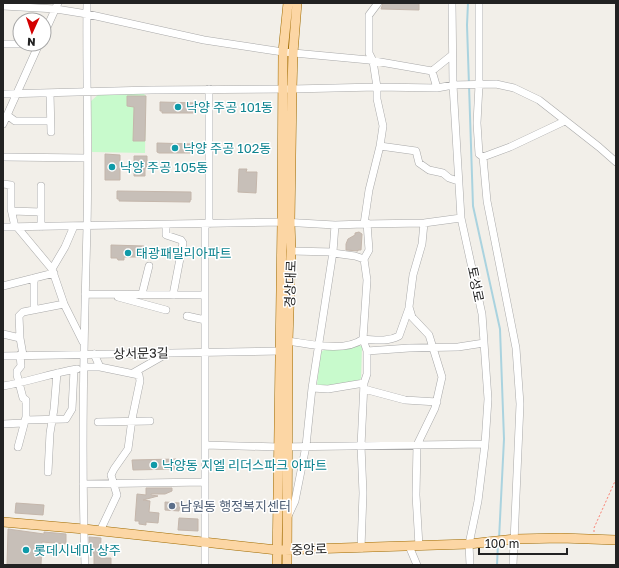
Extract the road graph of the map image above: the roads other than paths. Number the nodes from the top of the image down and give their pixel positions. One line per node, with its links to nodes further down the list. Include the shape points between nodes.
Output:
1 (87, 3): 9 (street)
2 (288, 3): 12 (main road, 경상대로)
3 (297, 3): 13 (main road, 경상대로)
4 (378, 3): 15 (street, via 369,15 369,53)
5 (452, 3): 14 (street, 토성로)
6 (479, 3): 18 (street)
7 (3, 6): 8 (street)
8 (57, 6): 9 (street); 10 (street)
9 (87, 14): 12 (street, via 204,40); 23 (street)
10 (52, 17)
11 (35, 52): 26 (street)
12 (283, 52): 13 (street); 22 (main road, 경상대로)
13 (292, 53): 15 (street); 22 (main road, 경상대로)
14 (452, 55): 16 (street); 17 (street, 토성로)
15 (373, 60): 16 (street); 19 (street)
16 (432, 71): 20 (street)
17 (455, 85): 18 (street); 20 (street); 37 (street, 토성로)
18 (479, 85): 28 (street, via 496,84 514,88 539,100); 34 (street, via 479,154)
19 (377, 88): 20 (street); 22 (street); 32 (street, via 383,126)
20 (437, 88)
21 (209, 89): 22 (street); 23 (street); 45 (street)
22 (288, 90): 43 (main road, 경상대로)
23 (87, 91): 24 (street); 35 (street)
24 (50, 93): 26 (street); 29 (street)
25 (3, 94): 26 (street)
26 (16, 94): 27 (street)
27 (7, 115): 29 (street, via 15,121); 30 (street)
28 (565, 120): 34 (street); 36 (street)
29 (50, 121): 31 (street)
30 (3, 124)
31 (51, 132)
32 (380, 146): 37 (street, via 416,151 419,163 429,170 443,173); 46 (street, via 369,190)
33 (3, 157): 35 (street)
34 (483, 157): 119 (street, via 487,201 516,348 520,404)
35 (87, 158): 50 (street)
36 (616, 162)
37 (458, 181): 42 (street, 토성로)
38 (3, 184): 40 (street, via 11,185)
39 (41, 186): 41 (street)
40 (12, 211): 41 (street); 52 (street)
41 (41, 212): 53 (street)
42 (461, 218): 44 (street); 77 (street, 토성로, via 482,314)
43 (286, 222): 45 (street); 48 (street); 54 (main road, 경상대로); 80 (main road, 경상대로)
44 (424, 223): 46 (street); 67 (street)
45 (207, 224): 47 (street); 65 (street)
46 (366, 224): 48 (street); 56 (street, via 369,250)
47 (166, 225): 50 (street); 64 (street, via 166,235 183,243)
48 (335, 225): 55 (street)
49 (74, 226): 50 (street); 53 (street); 58 (street)
50 (87, 226): 61 (street)
51 (3, 227): 52 (street)
52 (16, 227): 53 (street); 58 (street)
53 (41, 227)
54 (291, 251): 55 (street); 75 (main road, 경상대로)
55 (333, 252): 56 (street); 78 (street)
56 (364, 259): 74 (street, via 367,280)
57 (149, 266): 63 (street)
58 (53, 271): 59 (street); 66 (street)
59 (34, 278): 60 (street); 68 (street)
60 (3, 286)
61 (85, 294): 62 (street); 76 (street)
62 (109, 294): 63 (street); 69 (street)
63 (142, 294): 64 (street)
64 (173, 295): 65 (street)
65 (205, 295): 71 (street)
66 (64, 304): 68 (street); 76 (street)
67 (409, 308): 74 (street, via 399,336 382,340); 79 (street, via 412,317 429,335)
68 (34, 310): 73 (street, via 23,312 19,316)
69 (166, 310)
70 (187, 316): 71 (street)
71 (205, 320): 82 (street)
72 (3, 334): 73 (street)
73 (20, 338): 86 (street)
74 (363, 339): 78 (street, via 356,344 340,347); 81 (street)
75 (288, 341): 78 (street); 110 (main road, 경상대로)
76 (84, 344): 84 (street)
77 (484, 344): 79 (street); 104 (street, 토성로, via 488,399)
78 (319, 345): 96 (street)
79 (434, 348): 81 (street); 97 (street, via 436,363 442,377)
80 (280, 351): 82 (street, 상서문3길); 110 (main road, 경상대로)
81 (367, 351): 95 (street)
82 (206, 352): 83 (street, 상서문3길); 105 (street)
83 (168, 353): 85 (street, 상서문3길); 92 (street)
84 (84, 354): 85 (street, 상서문3길); 86 (street, 상서문3길); 89 (street)
85 (94, 354): 88 (street)
86 (22, 355): 87 (street, 상서문3길); 93 (street, via 17,371)
87 (3, 356)
88 (100, 367): 89 (street); 92 (street)
89 (84, 368): 90 (street); 113 (street)
90 (74, 370): 91 (street); 98 (street, via 72,409 66,419)
91 (57, 373): 93 (street); 98 (street)
92 (133, 373): 99 (street, via 139,375 140,381)
93 (19, 383): 94 (street); 101 (street, via 23,398 26,400)
94 (3, 386)
95 (364, 386): 96 (street); 97 (street, via 406,400); 108 (street)
96 (312, 388): 107 (street)
97 (437, 402): 106 (street)
98 (53, 419): 101 (street); 111 (street)
99 (132, 420): 100 (street); 102 (street); 114 (street, via 128,449 114,469)
100 (150, 421)
101 (24, 422): 103 (street); 109 (street)
102 (98, 422)
103 (3, 424)
104 (485, 444): 106 (street); 122 (street, 토성로, via 478,501)
105 (205, 445): 110 (street); 112 (street)
106 (417, 445): 108 (street); 124 (street)
107 (306, 446): 108 (street); 110 (street); 115 (street, via 295,502)
108 (361, 446): 125 (street)
109 (18, 447)
110 (283, 447): 115 (main road, 경상대로); 127 (main road, 경상대로)
111 (48, 472)
112 (205, 482): 114 (street); 121 (street)
113 (84, 484): 114 (street); 117 (street)
114 (113, 484): 118 (street, via 117,495)
115 (287, 518): 126 (main road, 경상대로)
116 (3, 522): 117 (main road, 중앙로)
117 (84, 529): 118 (main road, 중앙로); 128 (street)
118 (100, 531): 121 (main road, 중앙로)
119 (515, 540): 120 (main road, 중앙로); 122 (main road, 중앙로); 134 (street)
120 (616, 540)
121 (205, 542): 127 (main road, 중앙로); 129 (street)
122 (469, 544): 124 (main road, 중앙로); 133 (street, 토성로)
123 (409, 546): 124 (main road, 중앙로); 125 (main road, 중앙로); 132 (street)
124 (419, 546)
125 (361, 548): 126 (main road, 중앙로)
126 (287, 549): 127 (main road, 중앙로); 131 (main road, 경상대로)
127 (277, 550): 130 (main road, 경상대로)
128 (85, 565)
129 (205, 565)
130 (277, 565)
131 (287, 565)
132 (417, 565)
133 (470, 565)
134 (513, 565)

